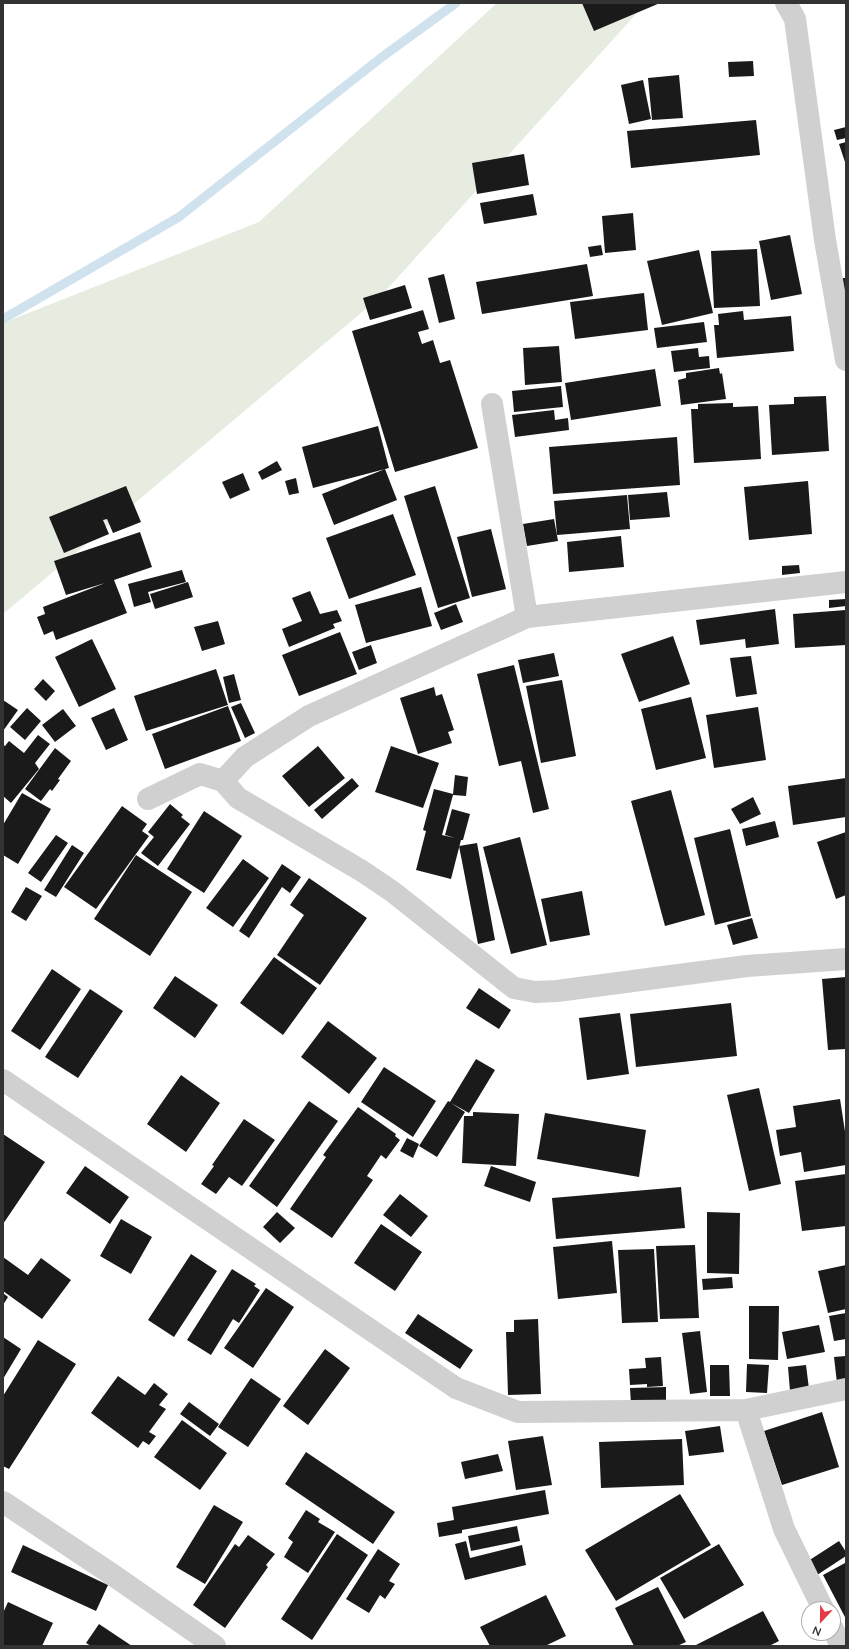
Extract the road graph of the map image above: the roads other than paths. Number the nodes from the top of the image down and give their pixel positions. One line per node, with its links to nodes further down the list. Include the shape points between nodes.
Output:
1 (786, 3): 2 (street, via 795,19 825,240)
2 (846, 360)
3 (492, 404): 5 (street)
4 (846, 582): 5 (street)
5 (527, 617): 6 (street, via 309,716 245,757)
6 (224, 781): 7 (street, via 200,774); 8 (street, via 238,798 394,892 514,988 535,992 557,991 747,966)
7 (148, 799)
8 (846, 959)
9 (3, 1080): 11 (street, via 456,1388 518,1412)
10 (846, 1389): 11 (street)
11 (746, 1410): 13 (street, via 784,1529)
12 (3, 1502): 14 (street, via 110,1572)
13 (819, 1601)
14 (215, 1646)

